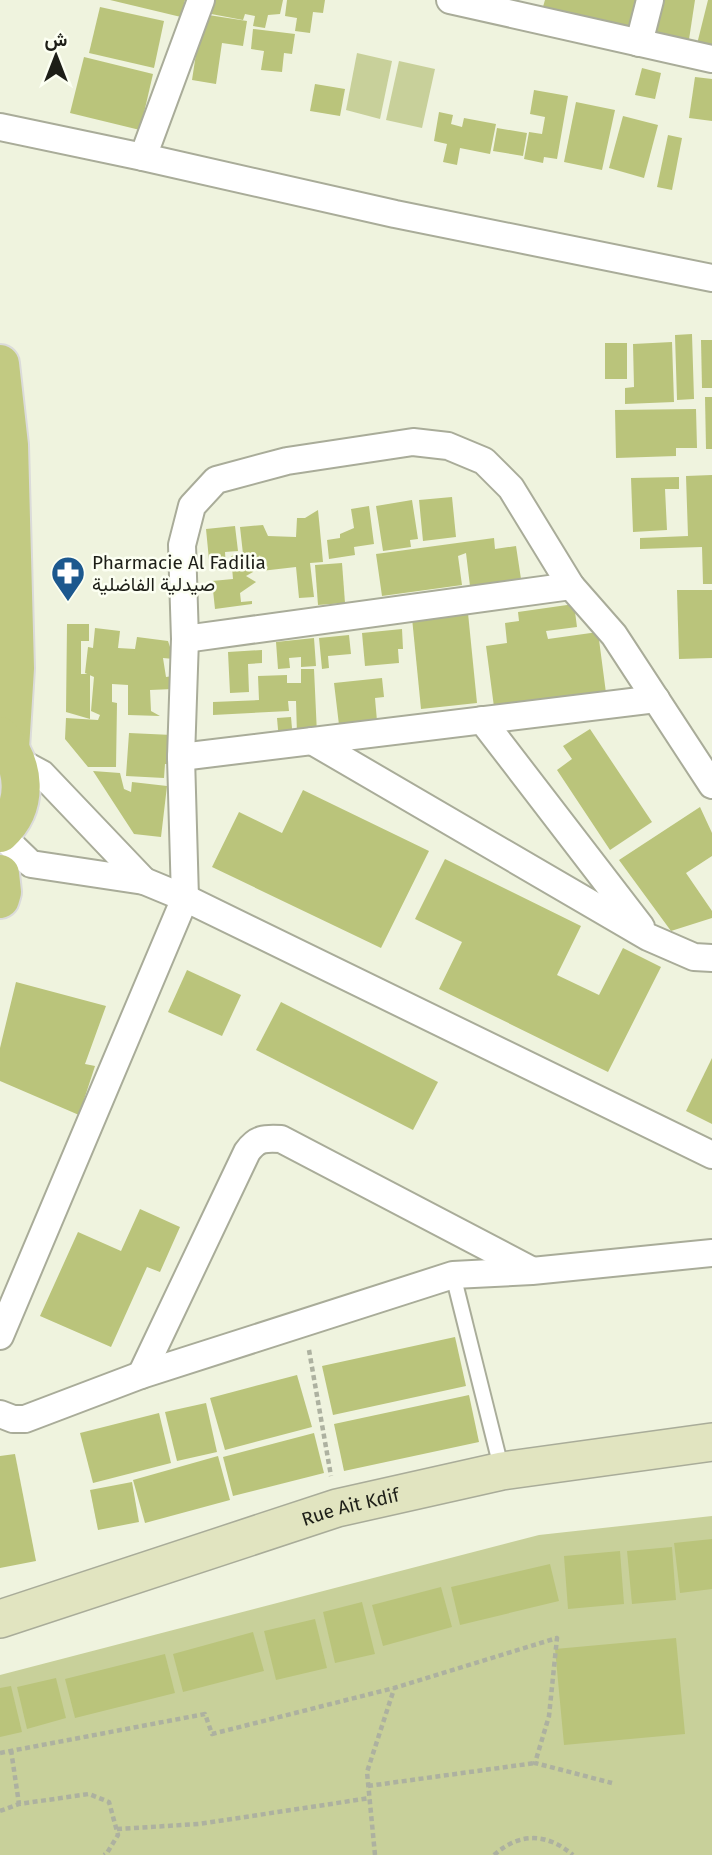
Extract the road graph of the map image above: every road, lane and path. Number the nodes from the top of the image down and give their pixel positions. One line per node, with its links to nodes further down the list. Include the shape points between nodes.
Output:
1 (201, 0): 7 (street)
2 (450, 0): 4 (street)
3 (650, 0): 4 (street)
4 (639, 43): 5 (street)
5 (712, 59)
6 (0, 128): 7 (street)
7 (143, 158): 8 (street)
8 (712, 278)
9 (0, 364): 15 (main road, via 9,445 15,654)
10 (571, 586): 11 (street); 11 (street, via 511,488 484,461 448,446 413,442 287,461 216,480 192,506 182,545); 12 (street, via 614,635)
11 (185, 639): 16 (street)
12 (656, 699): 13 (street); 17 (street)
13 (482, 720): 14 (street); 23 (street)
14 (312, 741): 16 (street); 23 (street)
15 (9, 748): 18 (main road, via 21,780 19,802); 20 (street, via 42,774)
16 (181, 757): 21 (street)
17 (712, 785)
18 (0, 834): 20 (street, via 31,864)
19 (0, 874): 22 (main road)
20 (144, 881): 21 (street)
21 (186, 898): 25 (street); 30 (street)
22 (0, 899)
23 (648, 937): 24 (street, via 694,957)
24 (712, 958)
25 (712, 1155)
26 (712, 1253): 27 (street)
27 (532, 1271): 28 (street); 31 (street, via 281,1139 265,1138 247,1152)
28 (453, 1275): 29 (street); 34 (lane)
29 (304, 1321): 31 (street); 35 (path)
30 (0, 1336)
31 (141, 1375): 32 (street, via 25,1419)
32 (0, 1414)
33 (712, 1442): 34 (street, Rue Ait Kdif)
34 (502, 1471): 35 (street, Rue Ait Kdif)
35 (337, 1508): 36 (street, Rue Ait Kdif)
36 (0, 1619)
37 (394, 1688): 38 (path, via 212,1734 205,1714); 40 (path, via 557,1638 550,1716); 42 (path, via 367,1772)
38 (11, 1750): 39 (path); 44 (path)
39 (0, 1752)
40 (535, 1763): 41 (path); 42 (path)
41 (612, 1783)
42 (368, 1786): 43 (path)
43 (370, 1798): 46 (path, via 199,1824); 48 (path)
44 (19, 1804): 45 (path); 46 (path, via 89,1794 109,1802)
45 (0, 1811)
46 (117, 1829): 47 (path, via 118,1835)
47 (104, 1855)
48 (375, 1855)
49 (494, 1855): 50 (path, via 526,1837 544,1838)
50 (573, 1855)

